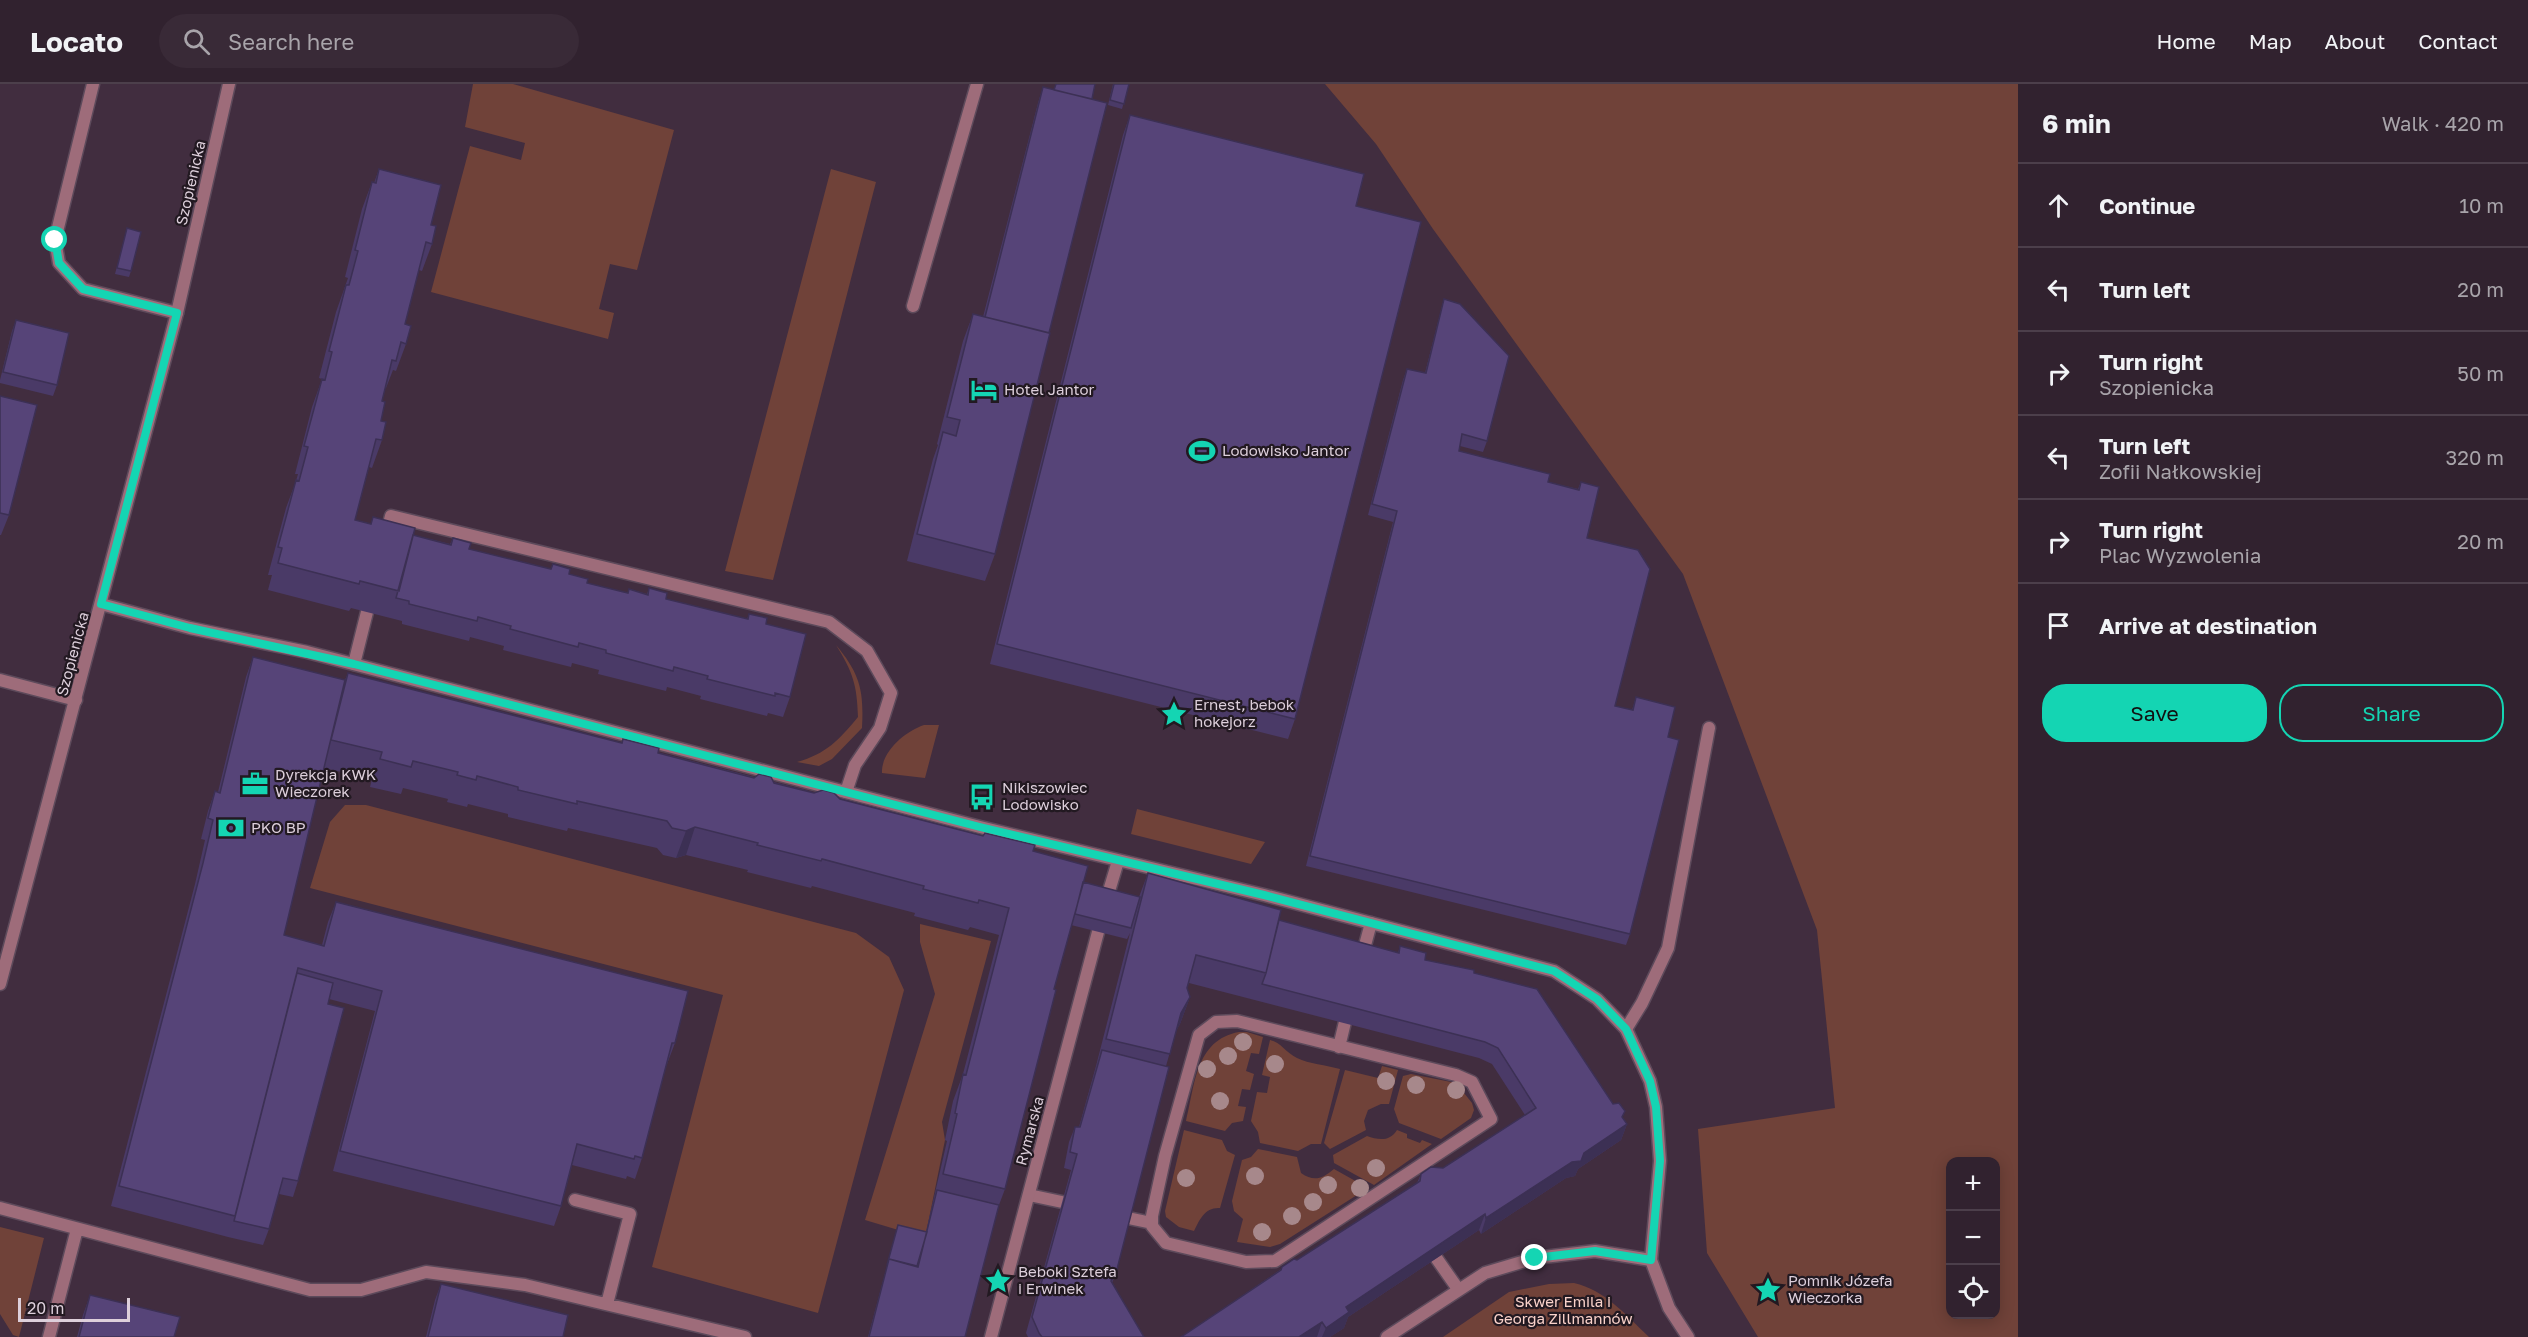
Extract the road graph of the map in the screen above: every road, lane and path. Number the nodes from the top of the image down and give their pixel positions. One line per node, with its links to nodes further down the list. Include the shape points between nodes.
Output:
1 (93, 84): 5 (street, via 55,240 59,263 83,289)
2 (229, 84): 5 (street, Szopienicka)
3 (977, 84): 4 (street)
4 (913, 306)
5 (177, 313): 7 (street, Szopienicka)
6 (382, 549): 13 (street, via 391,516 829,622 867,651 891,693 880,728 855,765)
7 (101, 604): 9 (street); 11 (street, Szopienicka)
8 (367, 612): 9 (street)
9 (354, 664): 13 (street)
10 (0, 680): 11 (street)
11 (76, 700): 19 (street, Szopienicka)
12 (1709, 728): 21 (street, via 1668,948)
13 (846, 792): 14 (street)
14 (1118, 861): 15 (street); 16 (street)
15 (1106, 901)
16 (1371, 923): 18 (street); 21 (street, via 1554,971 1597,999)
17 (1097, 937): 23 (street, Rymarska)
18 (1361, 961)
19 (0, 984)
20 (1345, 1022): 22 (street)
21 (1626, 1029): 31 (street, via 1644,1066 1656,1107 1660,1161)
22 (1339, 1047): 28 (street, via 1237,1021 1216,1022 1199,1035 1165,1156); 28 (street, via 1472,1082 1491,1119 1391,1192 1275,1261 1246,1262 1166,1243)
23 (1029, 1195): 25 (street); 36 (street, Rymarska)
24 (575, 1200): 33 (street, via 630,1214)
25 (1062, 1202)
26 (0, 1208): 29 (street)
27 (1128, 1218): 28 (street)
28 (1152, 1223)
29 (77, 1229): 33 (street, via 310,1290 361,1290 426,1272 525,1285); 34 (street)
30 (1437, 1259): 32 (street)
31 (1651, 1260): 32 (street, via 1595,1251 1535,1258 1485,1273); 38 (street, via 1670,1308)
32 (1458, 1289): 37 (street)
33 (607, 1304): 35 (street)
34 (49, 1337)
35 (745, 1337)
36 (991, 1337)
37 (1387, 1337)
38 (1689, 1337)

